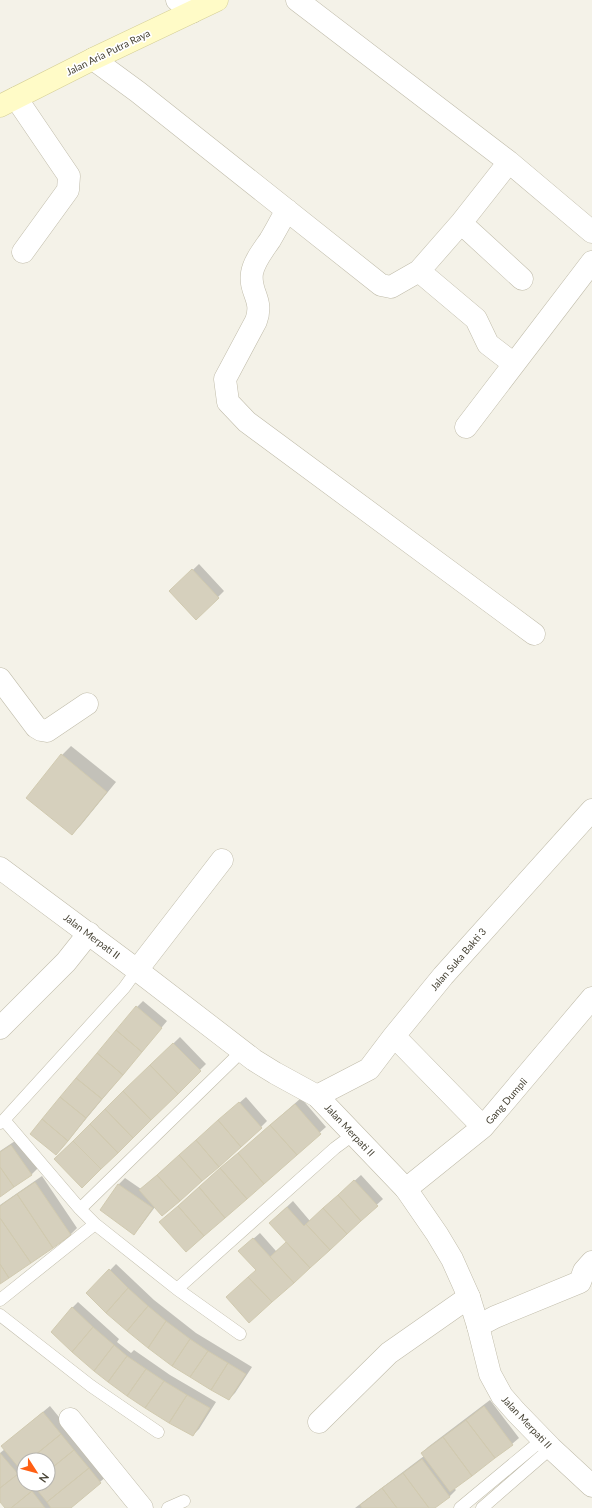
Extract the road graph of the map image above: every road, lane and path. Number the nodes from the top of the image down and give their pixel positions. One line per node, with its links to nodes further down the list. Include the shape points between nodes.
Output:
1 (217, 0): 3 (main road, Jalan Aria Putra Raya)
2 (297, 0): 6 (street)
3 (184, 6): 4 (main road, Jalan Aria Putra Raya)
4 (93, 59): 5 (main road, Jalan Aria Putra Raya); 7 (street)
5 (8, 102): 10 (street, via 69,176 68,190)
6 (509, 162): 8 (street); 9 (street)
7 (287, 210): 12 (street, via 381,285 392,287); 16 (street, via 252,272 252,285 259,312 225,379 228,402 247,422)
8 (461, 223): 12 (street); 13 (street)
9 (592, 232)
10 (23, 252)
11 (592, 262): 14 (street)
12 (419, 271): 14 (street, via 476,319 488,344)
13 (522, 279)
14 (514, 364): 15 (street)
15 (466, 427)
16 (534, 634)
17 (0, 679): 18 (street, via 36,727 41,730 47,731)
18 (87, 704)
19 (592, 810): 26 (street, Jalan Suka Bakti 3, via 443,976)
20 (222, 860): 23 (street)
21 (0, 868): 22 (street, Jalan Merpati II)
22 (89, 933): 23 (street, Jalan Merpati II); 25 (street, via 66,962)
23 (138, 970): 27 (street, Jalan Merpati II); 29 (lane)
24 (592, 998): 30 (street, Gang Dumpli)
25 (0, 1028)
26 (394, 1036): 28 (street, Jalan Suka Bakti 3, via 369,1069); 30 (street)
27 (242, 1051): 28 (street, Jalan Merpati II); 33 (lane)
28 (317, 1096): 31 (street, Jalan Merpati II)
29 (2, 1121): 33 (lane)
30 (483, 1127): 32 (street, Gang Dumpli)
31 (354, 1134): 32 (street, Jalan Merpati II); 37 (lane)
32 (406, 1189): 38 (street, Jalan Merpati II, via 437,1234)
33 (80, 1209): 34 (lane)
34 (95, 1224): 37 (lane); 39 (lane)
35 (592, 1262): 36 (street, via 584,1271)
36 (586, 1287): 41 (street, via 495,1317)
37 (177, 1289): 42 (lane)
38 (469, 1297): 41 (street, Jalan Merpati II); 44 (street, via 388,1353)
39 (0, 1300)
40 (0, 1315): 45 (lane, via 91,1386)
41 (478, 1326): 46 (street, Jalan Merpati II, via 490,1374 499,1390)
42 (240, 1334)
43 (70, 1419): 49 (street)
44 (319, 1422)
45 (158, 1432)
46 (547, 1444): 47 (street, Jalan Merpati II); 51 (lane); 52 (lane)
47 (592, 1486)
48 (184, 1501): 50 (lane)
49 (142, 1508)
50 (168, 1508)
51 (460, 1508)
52 (482, 1508)

